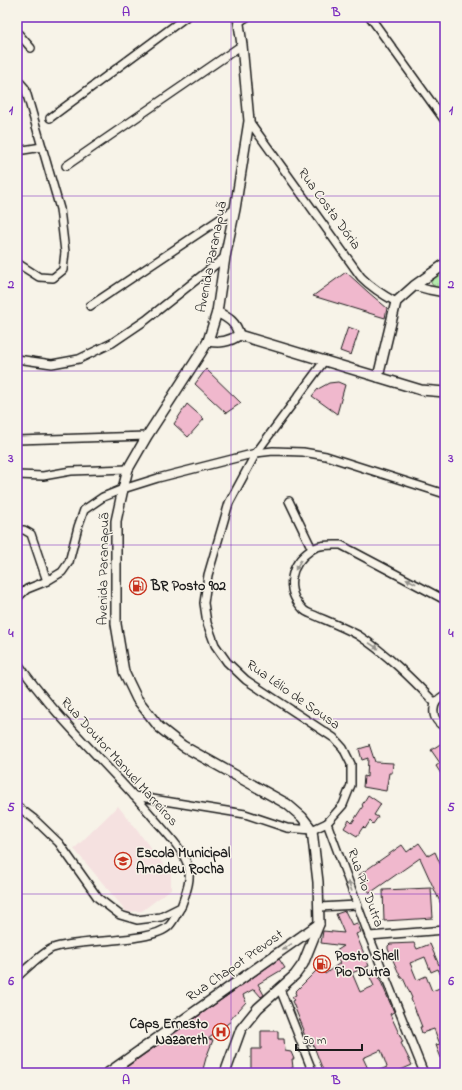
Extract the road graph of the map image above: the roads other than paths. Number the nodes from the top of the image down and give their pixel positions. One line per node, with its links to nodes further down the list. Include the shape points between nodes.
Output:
1 (186, 17): 8 (street)
2 (370, 17): 10 (street)
3 (241, 19): 5 (street, Avenida Paranapuã)
4 (17, 32): 6 (street)
5 (242, 46): 9 (street, Avenida Paranapuã); 13 (street)
6 (31, 48)
7 (17, 79): 11 (street, via 24,88)
8 (50, 118)
9 (249, 121): 14 (street, Avenida Paranapuã); 20 (street, Rua Costa Dória, via 361,277 382,295)
10 (445, 121)
11 (42, 147): 12 (street); 16 (street, via 60,210 65,252 62,270 53,278 38,277)
12 (17, 151)
13 (66, 166)
14 (235, 209): 15 (street, Avenida Paranapuã); 21 (street)
15 (225, 257): 22 (street, Avenida Paranapuã); 25 (street, via 146,320 112,343 79,359 52,364)
16 (17, 263)
17 (445, 264): 18 (street)
18 (414, 286): 19 (street); 20 (street)
19 (445, 293)
20 (396, 302): 27 (street)
21 (90, 306)
22 (217, 312): 23 (street, via 234,322); 24 (street, Avenida Paranapuã)
23 (240, 335): 24 (street, via 230,341); 26 (street)
24 (208, 341): 29 (street, Avenida Paranapuã)
25 (17, 359)
26 (325, 360): 27 (street); 31 (street, Rua Lélio de Sousa)
27 (378, 377): 28 (street, via 421,390)
28 (445, 392)
29 (147, 436): 30 (street); 32 (street, Avenida Paranapuã)
30 (17, 440)
31 (256, 453): 34 (street); 35 (street, via 303,452 326,456); 48 (street, Rua Lélio de Sousa, via 229,503 208,575 204,603 207,623 215,645 227,662 246,680 334,738 343,748 351,764 351,785 343,805)
32 (128, 469): 33 (street, via 71,471 43,476); 34 (street, Avenida Paranapuã)
33 (17, 475)
34 (123, 489): 39 (street, via 103,497 84,510 69,562 62,572); 49 (street, Avenida Paranapuã, via 116,521 116,624 124,672 137,699 159,727 183,746 287,804)
35 (445, 494)
36 (289, 502): 38 (street)
37 (17, 530): 39 (street, via 31,534)
38 (312, 549): 41 (street, one-way to 38, via 341,545 328,544); 44 (street, one-way to 44, via 298,563 291,583 293,596 304,610 356,634 381,650)
39 (47, 581): 40 (street, via 27,589)
40 (17, 598)
41 (445, 600)
42 (17, 662): 46 (street, Rua Doutor Manuel Marreiros, via 47,701)
43 (445, 695): 44 (street)
44 (435, 703): 45 (street, via 434,717)
45 (445, 727)
46 (134, 796): 49 (street, via 245,814 287,828); 51 (street, Rua Doutor Manuel Marreiros, via 183,854 189,868 189,885)
47 (17, 806): 51 (street, via 59,843 98,898 120,916 137,920 161,917)
48 (327, 824): 49 (street, Rua Lélio de Sousa); 50 (street, Rua Pio Dutra, one-way to 48)
49 (312, 830): 52 (street)
50 (357, 905): 52 (street); 55 (street, Rua Pio Dutra)
51 (180, 907): 56 (street, Rua Doutor Manuel Marreiros, via 169,926 155,933 68,944 50,949)
52 (318, 907): 53 (street)
53 (319, 924): 57 (street, via 303,964); 58 (street, Rua Chapot Prevost, one-way to 58)
54 (445, 930): 55 (street)
55 (369, 936): 61 (street, Rua Pio Dutra)
56 (17, 977)
57 (280, 989): 59 (street, via 258,1008 242,1029); 60 (street)
58 (108, 1073)
59 (225, 1073)
60 (313, 1073)
61 (424, 1073)

